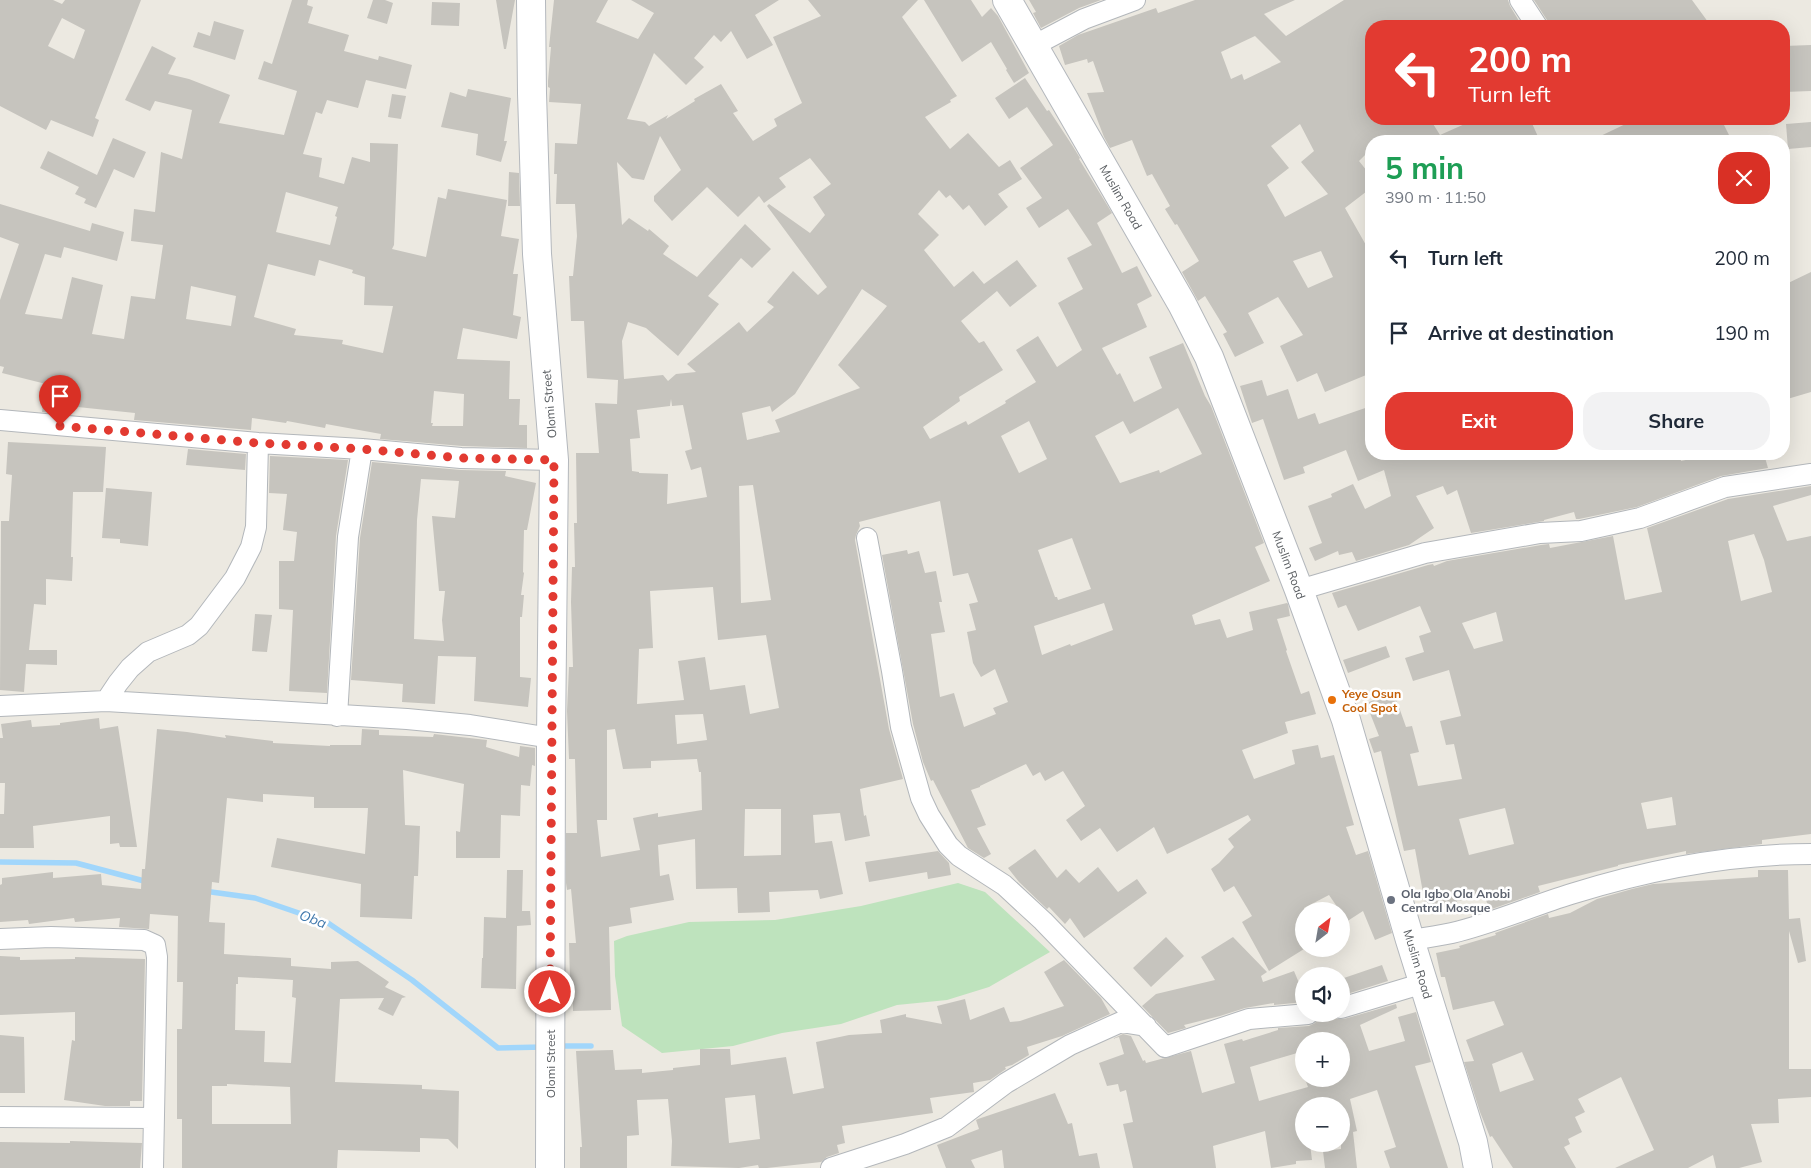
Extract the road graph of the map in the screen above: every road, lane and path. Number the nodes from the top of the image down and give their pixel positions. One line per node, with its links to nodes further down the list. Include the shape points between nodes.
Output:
1 (531, 0): 10 (street, Olomi Street, via 537,254)
2 (1007, 0): 6 (street, Muslim Road)
3 (1135, 0): 6 (street, via 1084,19)
4 (1520, 0): 5 (street)
5 (1533, 20)
6 (1033, 46): 13 (street, Muslim Road, via 1182,304 1209,357)
7 (0, 420): 8 (street)
8 (258, 443): 9 (street); 14 (street, via 256,527 251,547 235,578 199,626 188,636 148,652 130,668)
9 (362, 449): 10 (street, via 461,458); 16 (street, via 348,537)
10 (554, 460): 17 (street, Olomi Street)
11 (1811, 474): 13 (street, via 1725,487 1640,518 1581,531 1540,533 1424,553)
12 (866, 538): 24 (street, via 901,728 921,798 930,815 948,845 959,856 1004,885)
13 (1299, 590): 20 (street, Muslim Road, via 1346,720)
14 (106, 701): 15 (street); 16 (street)
15 (0, 706)
16 (337, 716): 17 (street, via 470,725)
17 (551, 738): 29 (street, Olomi Street)
18 (1811, 854): 20 (street, via 1779,854 1705,863 1640,875 1452,933)
19 (0, 939): 26 (street, via 135,939 155,945)
20 (1410, 940): 21 (street, Muslim Road)
21 (1424, 983): 22 (street); 27 (street, Muslim Road)
22 (1350, 1005)
23 (1295, 1015): 24 (street, via 1249,1019 1165,1047)
24 (1146, 1026): 30 (street, via 1121,1022 1070,1045 1006,1083 947,1127)
25 (0, 1117): 26 (street)
26 (153, 1118): 28 (street)
27 (1476, 1155): 31 (street)
28 (153, 1168)
29 (550, 1168)
30 (832, 1168)
31 (1493, 1168)

